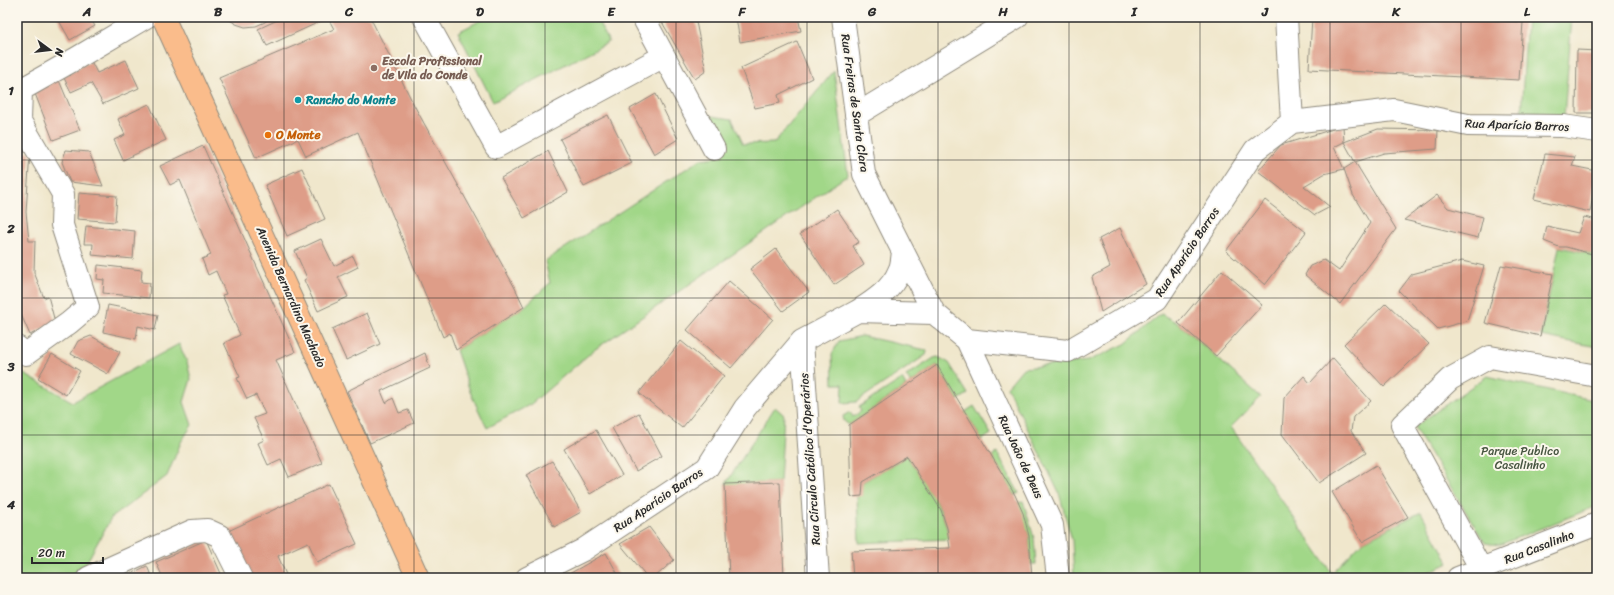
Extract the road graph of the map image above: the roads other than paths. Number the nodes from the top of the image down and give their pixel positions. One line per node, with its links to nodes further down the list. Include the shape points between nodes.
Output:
1 (146, 17): 9 (street)
2 (163, 17): 25 (main road, Avenida Bernardino Machado)
3 (424, 17): 8 (street, via 496,147)
4 (643, 17): 8 (street)
5 (843, 17): 10 (street, Rua Freiras de Santa Clara)
6 (1017, 17): 10 (street)
7 (1286, 17): 11 (street)
8 (664, 56): 13 (street)
9 (19, 90): 19 (street, via 20,121 63,194 62,225 88,307 26,354)
10 (856, 114): 14 (street, Rua Freiras de Santa Clara, via 864,174)
11 (1292, 122): 12 (street, Rua Aparício Barros, via 1394,110 1468,125 1564,126); 17 (street, Rua Aparício Barros, via 1255,150 1157,299 1068,351)
12 (1597, 131)
13 (714, 149)
14 (903, 252): 15 (street, via 899,271 890,285 877,299); 16 (street, Rua Freiras de Santa Clara)
15 (858, 311): 16 (street, Rua Aparício Barros); 18 (street, Rua Aparício Barros)
16 (934, 313): 17 (street)
17 (967, 340): 28 (street, Rua João de Deus, via 1052,525)
18 (802, 341): 26 (street, Rua Aparício Barros, via 745,408 707,468 583,550); 27 (street, Rua Círculo Católico d'Operários)
19 (17, 347)
20 (1597, 376): 22 (street, via 1490,357 1450,379 1402,425)
21 (1597, 524): 22 (street, Rua Casalinho)
22 (1481, 568): 29 (street, Rua Casalinho)
23 (88, 578): 24 (street, via 192,531 207,530 220,536)
24 (241, 578)
25 (418, 578)
26 (527, 578)
27 (818, 578)
28 (1058, 578)
29 (1458, 578)

